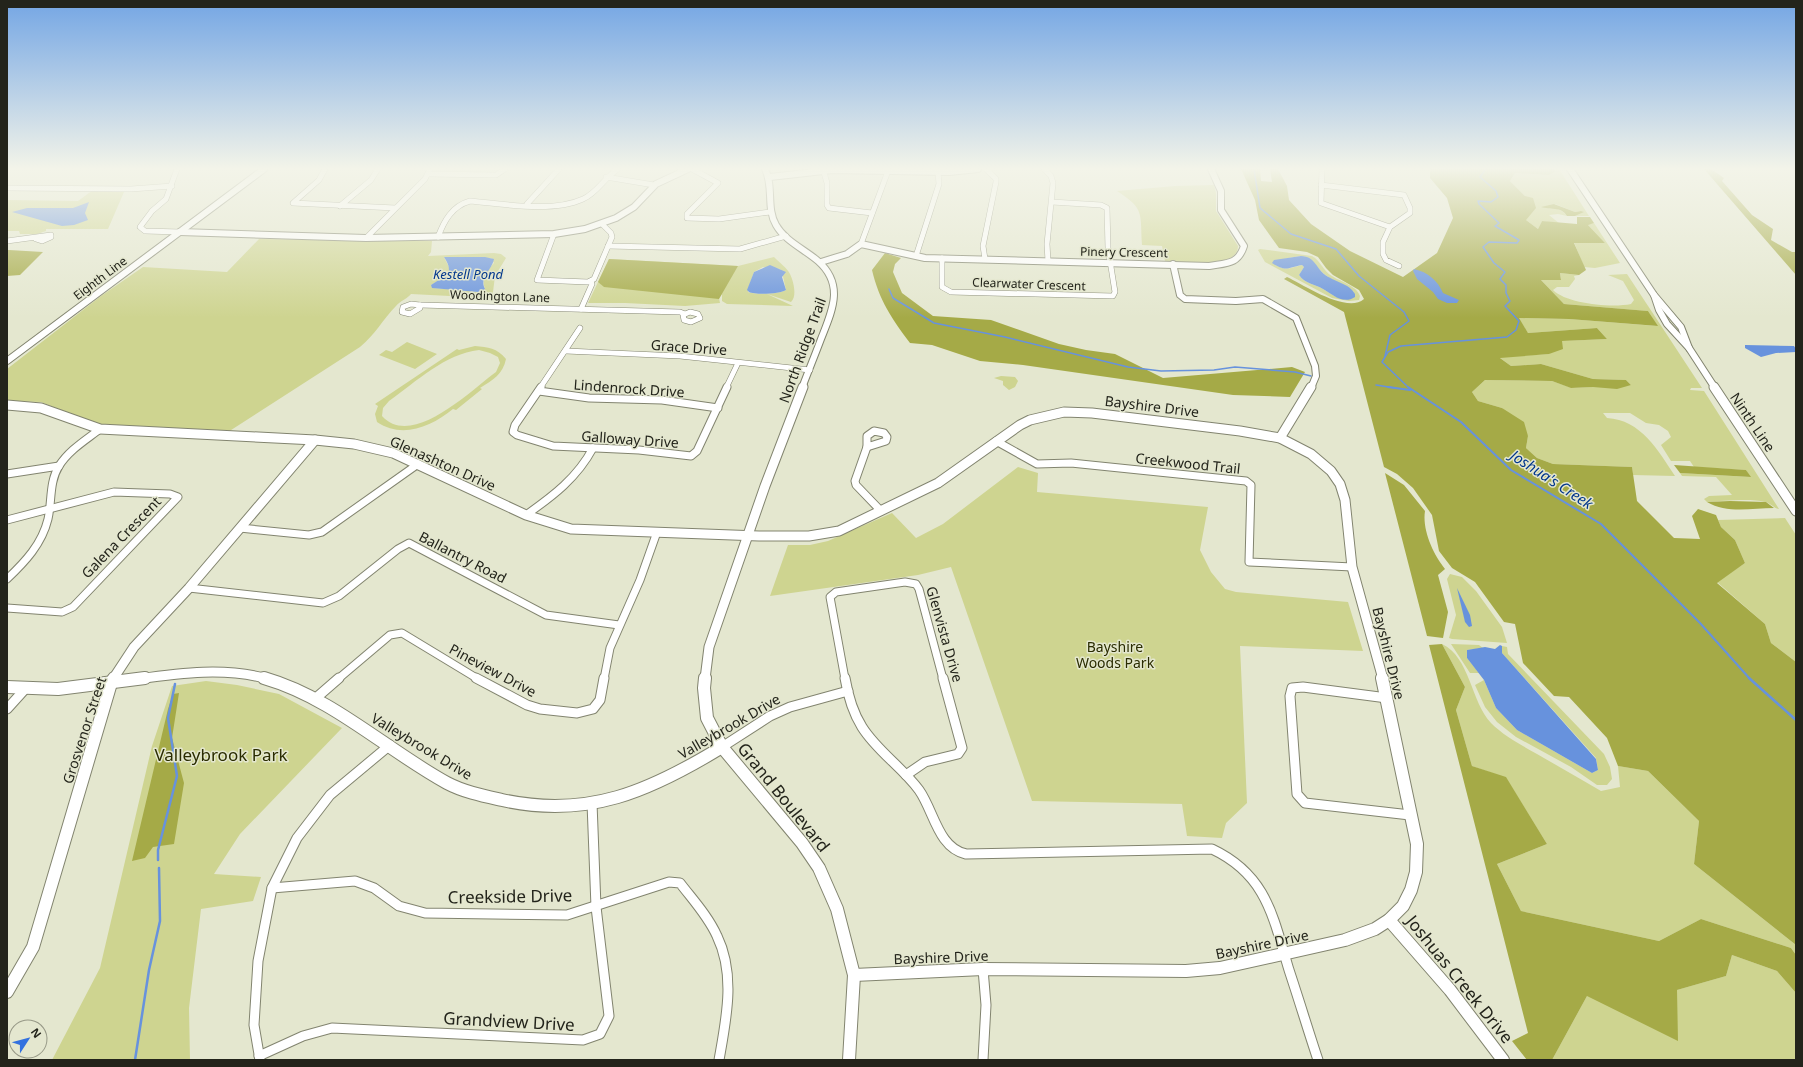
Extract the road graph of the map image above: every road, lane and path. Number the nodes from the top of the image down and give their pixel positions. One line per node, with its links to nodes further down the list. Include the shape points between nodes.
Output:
1 (146, 219): 18 (street, via 140,227 145,231)
2 (198, 219): 18 (street, Eighth Line)
3 (384, 219): 22 (street)
4 (447, 219): 21 (street)
5 (616, 219): 16 (street)
6 (773, 219): 20 (street, North Ridge Trail)
7 (870, 219): 25 (street)
8 (928, 219): 27 (street)
9 (989, 219): 29 (street, via 983,246)
10 (1050, 219): 30 (street)
11 (1108, 219): 32 (street)
12 (1227, 219): 33 (street, Pinery Crescent, via 1243,244 1243,254 1238,259 1224,264)
13 (1365, 219): 17 (street)
14 (1402, 219): 17 (street)
15 (1603, 219): 58 (street, Ninth Line, via 1654,295 1656,304 1679,341 1689,348)
16 (602, 224): 19 (street); 26 (street, via 612,234)
17 (1390, 227): 34 (street, via 1383,242 1383,254 1386,260)
18 (180, 232): 22 (street); 41 (street, Eighth Line)
19 (554, 234): 21 (street); 35 (street, via 537,280)
20 (786, 236): 26 (street, via 740,249); 31 (street, North Ridge Trail)
21 (438, 237): 22 (street)
22 (366, 238)
23 (36, 239): 24 (street)
24 (7, 241)
25 (861, 244): 27 (street, Pinery Crescent); 31 (street, via 847,254)
26 (608, 246): 35 (street)
27 (916, 256): 28 (street, Pinery Crescent)
28 (942, 258): 29 (street, Pinery Crescent); 32 (street, Clearwater Crescent, via 940,278 944,289 970,293 1110,296 1115,292)
29 (985, 260): 30 (street, Pinery Crescent)
30 (1048, 261): 32 (street, Pinery Crescent)
31 (822, 262): 43 (street, North Ridge Trail, via 831,276 835,294 833,307)
32 (1110, 263): 33 (street, Pinery Crescent)
33 (1173, 264): 48 (street, via 1180,295 1185,299 1236,301 1263,298 1297,320 1315,366 1316,376)
34 (1399, 266)
35 (591, 281): 37 (street, via 592,284)
36 (420, 305): 37 (street, Woodington Lane)
37 (580, 309): 38 (street, Woodington Lane)
38 (685, 314)
39 (580, 328): 40 (street)
40 (566, 351): 42 (street, Grace Drive, via 680,356); 44 (street)
41 (7, 361)
42 (738, 363): 43 (street, Grace Drive); 46 (street, Galloway Drive)
43 (810, 370): 63 (street, North Ridge Trail)
44 (539, 391): 46 (street, Lindenrock Drive, via 590,398 662,400); 52 (street, Galloway Drive, via 515,425 513,432 553,446)
45 (7, 405): 47 (street, Glenashton Drive, via 41,408)
46 (718, 408): 52 (street, Galloway Drive, via 698,452 691,456)
47 (100, 429): 49 (street, Glenashton Drive); 54 (street)
48 (1280, 438): 50 (street, Bayshire Drive, via 1108,415 1064,412 1030,420); 64 (street, Bayshire Drive, via 1316,458 1340,484 1346,504)
49 (315, 440): 53 (street, Glenashton Drive, via 372,447); 61 (street, Grosvenor Street)
50 (996, 441): 57 (street, Bayshire Drive, via 938,484); 64 (street, Creekwood Trail, via 1037,464 1071,463 1246,481 1251,485 1249,562)
51 (867, 447): 57 (street, via 855,481)
52 (593, 448): 59 (street, via 581,471)
53 (418, 464): 59 (street, Glenashton Drive); 61 (street, via 322,532 309,534)
54 (59, 466): 55 (street); 56 (street, via 51,490)
55 (7, 474)
56 (50, 508): 60 (street); 65 (street, via 35,550); 67 (street, Galena Crescent, via 114,492 170,494 178,497 73,606 62,612)
57 (881, 511): 63 (street, Bayshire Drive, via 839,531 809,536)
58 (1796, 511)
59 (526, 515): 62 (street, Glenashton Drive, via 571,529)
60 (7, 520)
61 (240, 528): 66 (street, Grosvenor Street)
62 (657, 532): 63 (street, Glenashton Drive); 68 (street, Pineview Drive, via 640,580)
63 (748, 536): 77 (street, Grand Boulevard, via 709,647 704,688 707,718)
64 (1352, 567): 74 (street, Bayshire Drive)
65 (7, 579)
66 (189, 588): 68 (street, Ballantry Road, via 323,603 339,596 409,543 546,615); 69 (street, Grosvenor Street, via 134,647)
67 (7, 608)
68 (619, 625): 73 (street, Pineview Drive, via 610,648 600,700 593,709 577,713 527,705 464,672 402,634 390,635)
69 (110, 683): 71 (street, Valleybrook Drive, via 64,688); 73 (street, Valleybrook Drive, via 185,674 229,672 298,689); 87 (street, Grosvenor Street, via 33,946)
70 (7, 687): 71 (street, Valleybrook Drive)
71 (26, 688): 75 (street)
72 (848, 691): 77 (street, Valleybrook Drive, via 770,716); 78 (street, Glenvista Drive, via 853,714 864,732); 78 (street, Glenvista Drive, via 830,597 839,591 905,582 916,584 962,748 958,754 925,762)
73 (316, 698): 76 (street, Valleybrook Drive)
74 (1387, 698): 80 (street, Bayshire Drive); 80 (street, via 1303,687 1292,688 1290,696 1297,794 1305,803)
75 (7, 709)
76 (390, 745): 79 (street, Valleybrook Drive, via 448,783 497,801 536,805); 81 (street, via 330,795 297,838)
77 (722, 748): 79 (street, Valleybrook Drive, via 656,783 624,796); 86 (street, Grand Boulevard, via 819,868 837,909)
78 (906, 775): 84 (street, Glenvista Drive, via 916,786 945,841 958,853 1212,849 1230,857 1256,882 1269,905)
79 (592, 803): 82 (street, Grandview Drive)
80 (1410, 815): 83 (street, Bayshire Drive, via 1417,844 1416,872 1403,906)
81 (272, 888): 82 (street, Creekside Drive, via 355,882 374,888 399,906 425,913 567,915); 88 (street, via 258,961 254,1025)
82 (596, 907): 88 (street, Grandview Drive, via 609,1016 600,1034 583,1040 332,1028 303,1036); 89 (street, Creekside Drive, via 669,882 680,882 715,932 721,944 728,974 726,1013)
83 (1388, 920): 84 (street, Bayshire Drive, via 1375,929 1345,940); 93 (street, Joshuas Creek Drive, via 1450,990)
84 (1285, 954): 85 (street, Bayshire Drive, via 1220,968 1186,971); 92 (street, Glenvista Drive)
85 (983, 969): 86 (street, Bayshire Drive); 91 (street, via 986,1005)
86 (854, 975): 90 (street, Grand Boulevard)
87 (7, 992)
88 (259, 1058)
89 (719, 1060)
90 (849, 1060)
91 (983, 1060)
92 (1318, 1060)
93 (1503, 1060)

